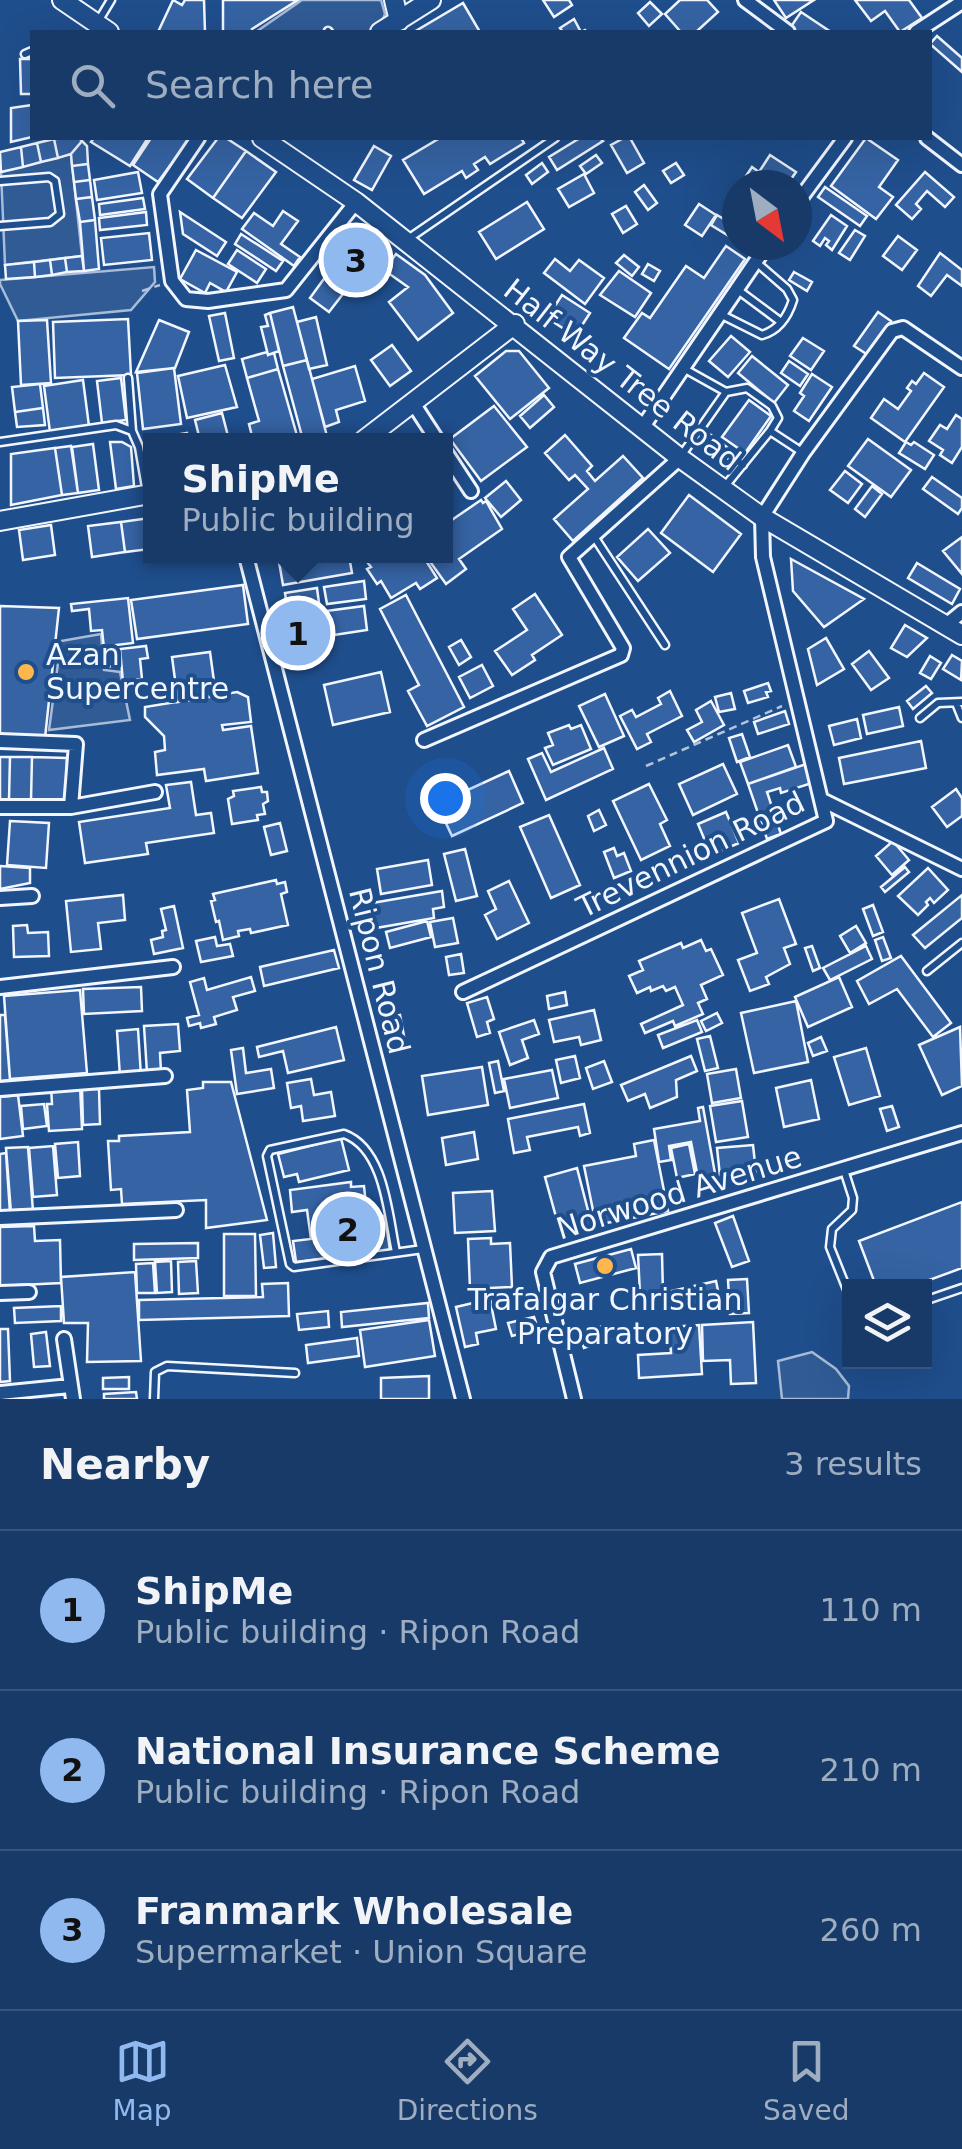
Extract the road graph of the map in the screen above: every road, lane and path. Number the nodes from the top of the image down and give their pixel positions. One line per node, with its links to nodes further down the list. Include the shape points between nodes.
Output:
1 (62, 0): 8 (main road)
2 (112, 0): 8 (lane)
3 (394, 0): 7 (main road)
4 (431, 0): 7 (main road)
5 (744, 0): 10 (street)
6 (962, 2): 11 (street)
7 (399, 21): 9 (main road)
8 (103, 28)
9 (383, 30)
10 (785, 30)
11 (919, 30)
12 (197, 140): 24 (street, via 160,194)
13 (265, 140): 20 (main road, Half Way Tree Road)
14 (550, 140): 22 (lane)
15 (844, 140): 19 (street)
16 (931, 140): 17 (street)
17 (962, 165)
18 (0, 181): 21 (lane, via 55,180 60,214 50,222)
19 (812, 183)
20 (356, 202): 22 (main road, Half Way Tree Road); 24 (street, via 286,290 208,301 186,299)
21 (0, 226)
22 (404, 242): 29 (main road, Half Way Tree Road)
23 (755, 261): 25 (street); 28 (lane, via 793,300)
24 (172, 282): 26 (path)
25 (736, 289): 27 (street); 28 (lane)
26 (142, 291)
27 (720, 314): 28 (lane, via 762,335); 30 (street)
28 (781, 322)
29 (515, 324): 34 (main road); 35 (main road, Half Way Tree Road)
30 (683, 368): 33 (lane); 35 (street)
31 (962, 368): 42 (street, via 902,328 892,331)
32 (128, 378): 36 (lane)
33 (726, 392): 37 (lane); 38 (lane, via 746,388 772,406 778,418)
34 (413, 403): 39 (main road); 40 (street)
35 (642, 428): 43 (main road, Half Way Tree Road)
36 (132, 431): 41 (lane, via 116,425); 46 (lane)
37 (698, 431): 43 (lane); 45 (lane)
38 (770, 432): 42 (lane); 45 (lane)
39 (373, 433)
40 (432, 433)
41 (0, 442)
42 (803, 452): 50 (street)
43 (680, 458): 47 (main road, Half Way Tree Road); 52 (street)
44 (453, 464): 48 (street)
45 (744, 464): 47 (lane)
46 (143, 466)
47 (722, 489): 50 (main road, Half Way Tree Road)
48 (470, 491)
49 (143, 495): 51 (main road)
50 (762, 517): 55 (main road, Half Way Tree Road); 57 (street, Trevennion Road, via 763,557)
51 (0, 521)
52 (592, 534): 56 (lane); 61 (street, via 569,558 621,655)
53 (248, 563): 82 (street, Ripon Road)
54 (962, 612): 55 (street)
55 (954, 630)
56 (665, 646)
57 (798, 700): 63 (path); 65 (street, Trevennion Road)
58 (959, 702): 59 (lane, via 938,703); 60 (lane)
59 (920, 718)
60 (962, 718)
61 (424, 740)
62 (0, 742): 66 (street, via 76,744)
63 (646, 766)
64 (156, 792): 66 (street)
65 (822, 800): 68 (street); 75 (street, Trevennion Road, via 824,823)
66 (71, 807): 67 (street)
67 (0, 808)
68 (962, 869)
69 (32, 896): 70 (street)
70 (0, 898)
71 (962, 943): 73 (lane)
72 (173, 967): 74 (street)
73 (928, 971)
74 (0, 987)
75 (464, 992)
76 (165, 1076): 77 (street)
77 (0, 1089)
78 (962, 1133): 79 (street, Norwood Avenue)
79 (844, 1170): 84 (lane, via 852,1210 832,1229 830,1247); 95 (street, Norwood Avenue, via 551,1257 543,1272)
80 (176, 1210): 81 (street)
81 (0, 1218)
82 (425, 1248): 83 (lane); 94 (street, Ripon Road)
83 (396, 1252): 83 (lane, via 290,1264 270,1150 344,1134 356,1138 381,1184)
84 (843, 1279)
85 (962, 1288): 88 (lane)
86 (28, 1292): 87 (street)
87 (0, 1293)
88 (932, 1298)
89 (64, 1339): 91 (street)
90 (295, 1373): 93 (lane, via 168,1366 155,1372)
91 (72, 1392): 92 (street)
92 (0, 1393)
93 (154, 1399)
94 (463, 1399)
95 (574, 1399)

